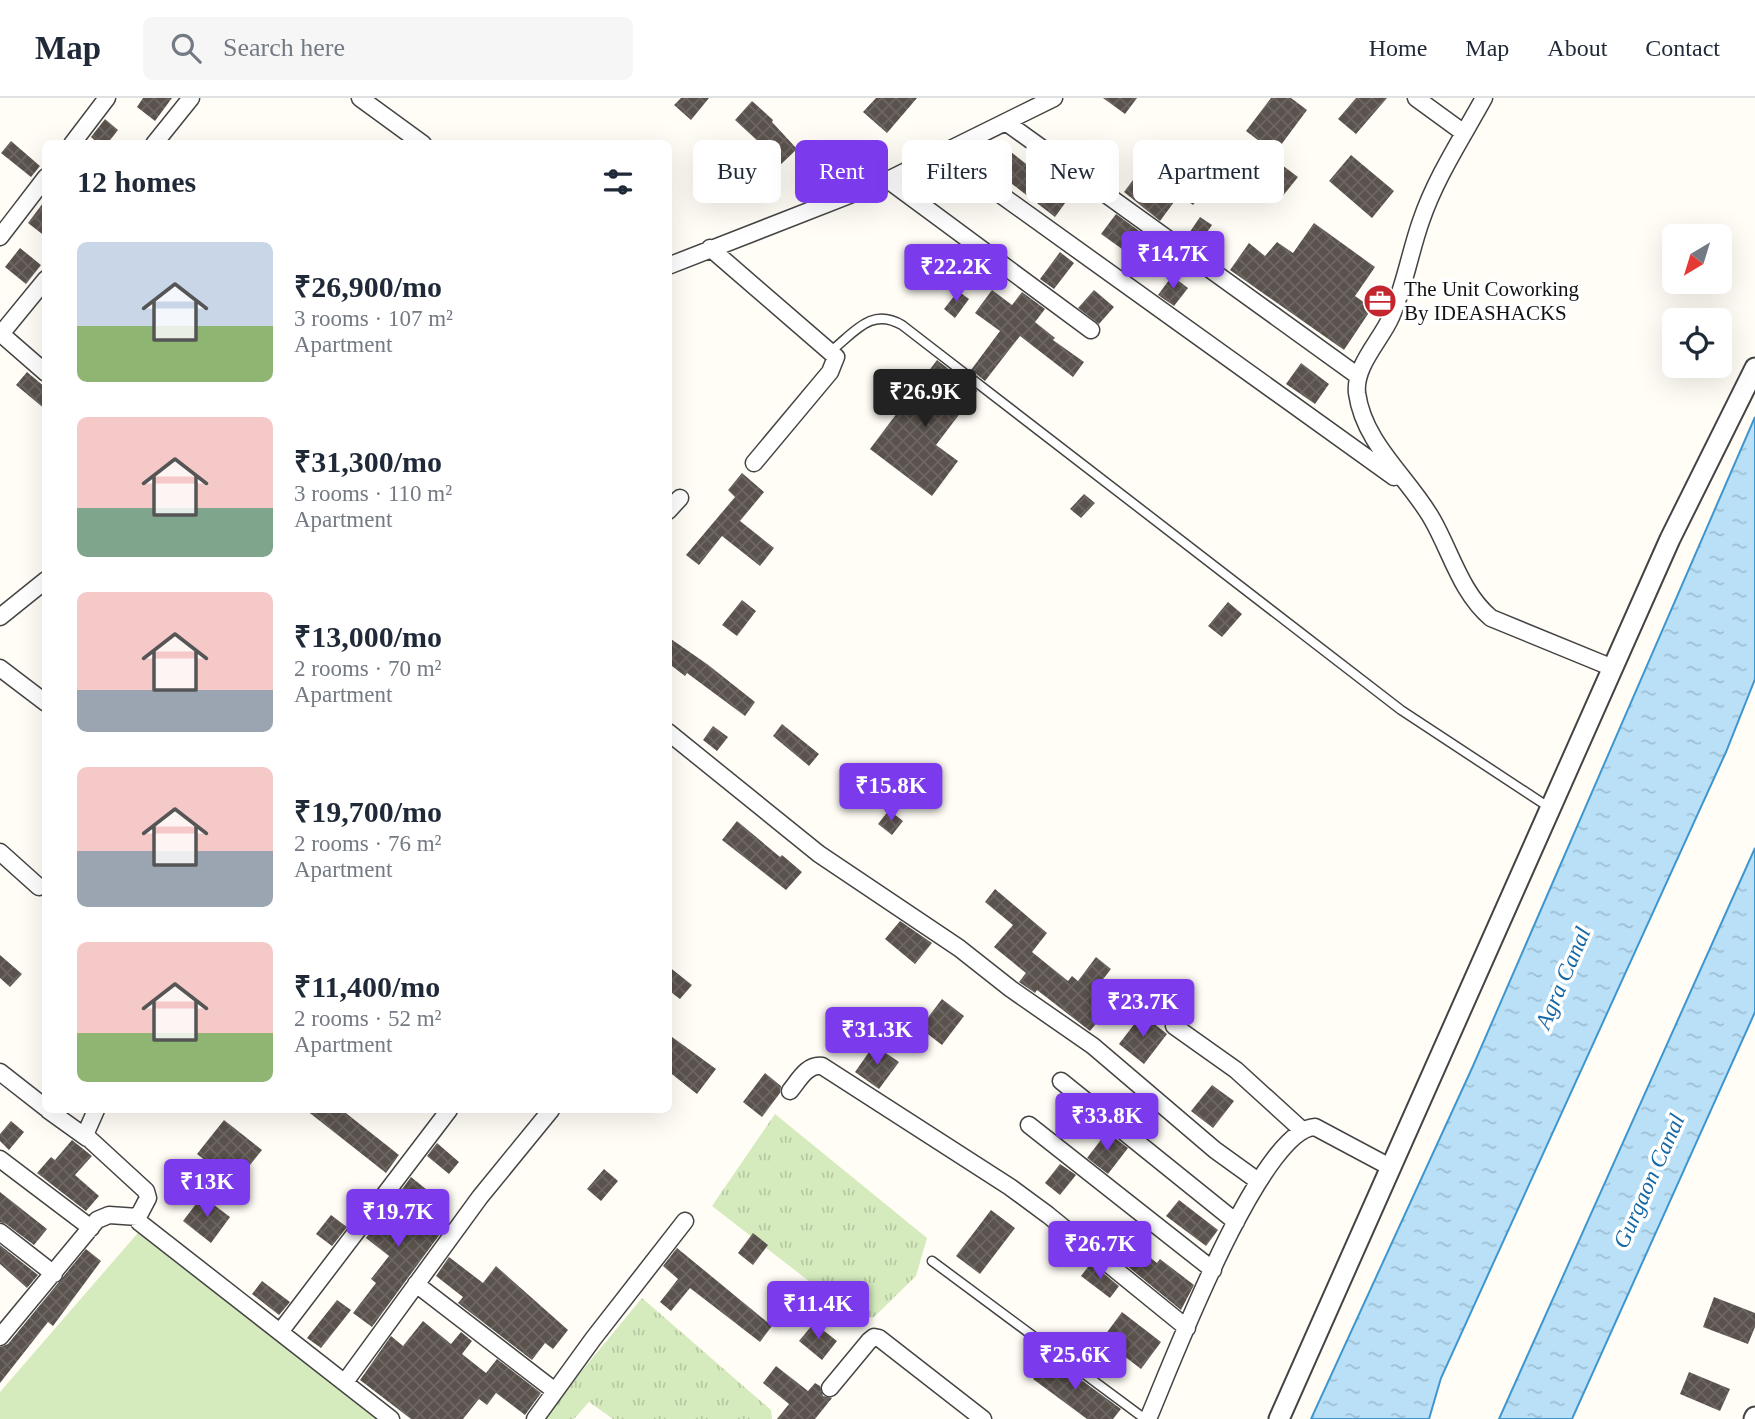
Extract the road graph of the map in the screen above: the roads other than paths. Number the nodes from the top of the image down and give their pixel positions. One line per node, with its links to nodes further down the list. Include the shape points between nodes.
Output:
1 (107, 98): 10 (street)
2 (191, 98): 11 (street)
3 (360, 98): 12 (street)
4 (1054, 98): 7 (street)
5 (1416, 98): 9 (street)
6 (1484, 98): 9 (street)
7 (1030, 102): 8 (street)
8 (1007, 123): 13 (street); 28 (street)
9 (1464, 133): 28 (street, via 1421,220 1400,296)
10 (75, 140)
11 (158, 140)
12 (418, 140)
13 (972, 140)
14 (902, 174): 15 (street)
15 (888, 180): 23 (street)
16 (42, 182): 19 (street)
17 (827, 203): 20 (street)
18 (1012, 203): 30 (street)
19 (0, 237)
20 (709, 248): 21 (street); 25 (street)
21 (672, 264)
22 (42, 284): 24 (street)
23 (1091, 330)
24 (0, 334): 27 (street)
25 (831, 351): 29 (street, via 836,357 830,372); 39 (lane, via 873,318 889,317 902,325 1401,710)
26 (1755, 368): 36 (street, via 1670,539)
27 (42, 370)
28 (1358, 376): 30 (street, via 1360,407 1387,460)
29 (754, 463)
30 (1409, 488): 36 (street, via 1431,516 1480,609 1491,618)
31 (680, 498): 32 (street)
32 (672, 507)
33 (42, 583): 34 (street)
34 (0, 617)
35 (0, 668): 37 (street)
36 (1613, 668): 39 (street)
37 (42, 701)
38 (672, 735): 56 (street, via 819,854 1093,1046)
39 (1550, 808): 55 (street)
40 (0, 852): 41 (street)
41 (39, 887)
42 (1174, 1026): 52 (street, via 1236,1070)
43 (0, 1072): 46 (street)
44 (1061, 1081): 59 (street)
45 (790, 1091): 66 (street, via 807,1070 822,1066 1019,1194)
46 (42, 1105)
47 (53, 1113): 53 (street)
48 (95, 1113): 53 (street)
49 (447, 1113): 67 (street)
50 (549, 1113): 65 (street)
51 (1029, 1125): 63 (street)
52 (1302, 1129): 55 (street, via 1322,1129); 56 (street)
53 (87, 1138): 57 (street, via 146,1191 148,1198)
54 (0, 1159): 60 (street)
55 (1390, 1167): 76 (street)
56 (1258, 1181): 59 (street)
57 (138, 1217): 60 (street, via 103,1217); 67 (street)
58 (685, 1221): 71 (street)
59 (1236, 1222): 63 (street)
60 (91, 1228): 64 (street)
61 (0, 1232): 64 (street)
62 (932, 1261): 75 (lane)
63 (1213, 1270): 66 (street)
64 (54, 1274): 68 (street)
65 (416, 1284): 69 (street); 71 (street)
66 (1187, 1328): 75 (street)
67 (280, 1332): 69 (street)
68 (0, 1337)
69 (345, 1382): 72 (street)
70 (830, 1388): 74 (street, via 869,1341 879,1338)
71 (555, 1391): 73 (street)
72 (391, 1419)
73 (535, 1419)
74 (983, 1419)
75 (1147, 1419)
76 (1279, 1419)

